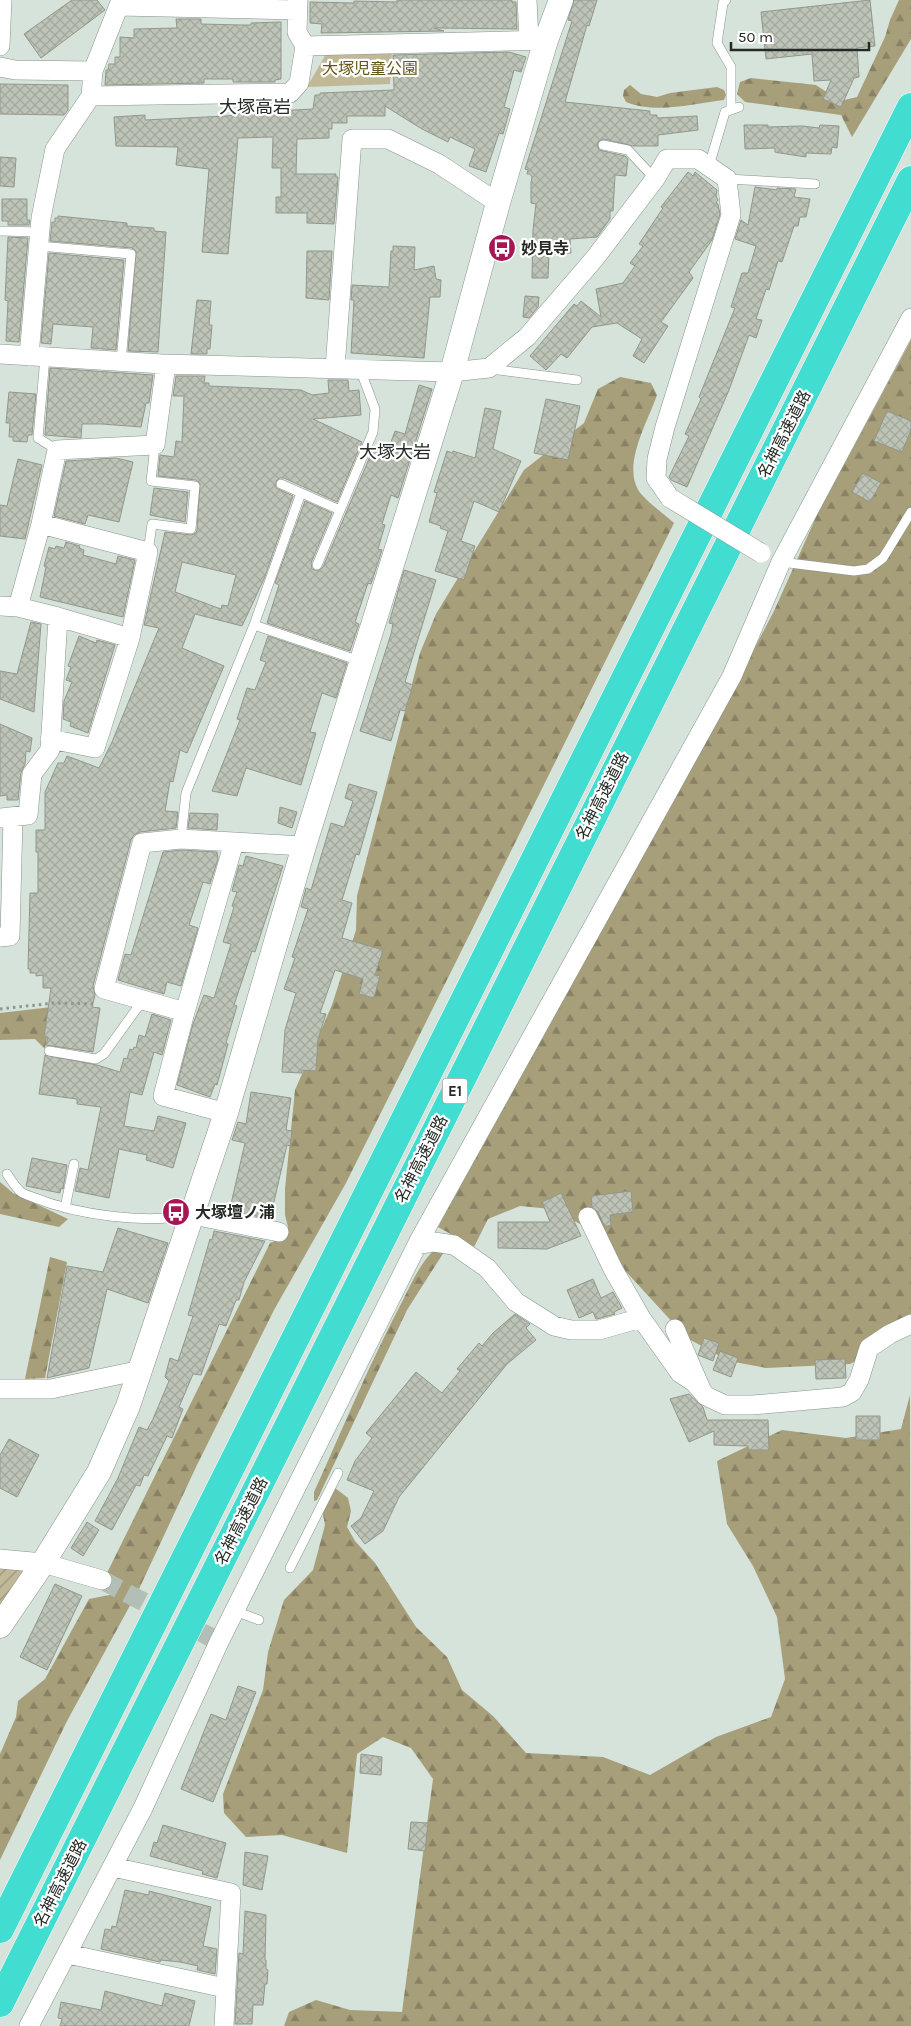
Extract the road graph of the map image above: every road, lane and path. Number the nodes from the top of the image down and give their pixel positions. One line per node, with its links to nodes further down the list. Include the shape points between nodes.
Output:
1 (2, 0): 8 (street)
2 (527, 0): 7 (street)
3 (561, 0): 7 (street)
4 (726, 0): 15 (lane, via 717,43 731,67 735,108 725,112)
5 (120, 3): 6 (street); 11 (street)
6 (298, 5): 9 (street, via 297,32)
7 (538, 40): 9 (street); 20 (street)
8 (0, 46)
9 (306, 46): 12 (street, via 299,83 290,93)
10 (0, 67): 11 (street)
11 (93, 71): 12 (street)
12 (91, 96): 22 (street, via 55,150)
13 (911, 107): 82 (highway, 名神高速道路 / E1)
14 (603, 145): 16 (lane, via 628,150)
15 (708, 166): 16 (street, via 698,159 667,159); 17 (street)
16 (655, 179): 29 (street, via 595,258 533,330)
17 (727, 179): 19 (lane); 41 (street, bridge, via 731,215 665,427 656,478 670,498)
18 (911, 180): 85 (highway, 名神高速道路 / E1)
19 (815, 184)
20 (498, 203): 28 (street, via 439,164 388,139 352,139); 31 (street)
21 (0, 231): 22 (lane)
22 (39, 239): 25 (street); 26 (lane, via 130,254)
23 (911, 318): 41 (street)
24 (0, 354): 25 (street)
25 (37, 356): 26 (street); 34 (lane, via 38,438)
26 (121, 361): 27 (street)
27 (166, 364): 28 (street); 33 (street)
28 (336, 368): 30 (street)
29 (489, 368): 31 (street); 32 (lane)
30 (360, 369): 31 (street); 37 (lane, via 375,409 373,432)
31 (452, 372): 47 (street)
32 (578, 380)
33 (155, 445): 34 (street); 40 (lane, via 151,480 195,486 191,529 152,524)
34 (57, 450): 39 (street)
35 (280, 484): 36 (lane)
36 (301, 493): 37 (lane); 45 (lane)
37 (340, 510): 42 (lane)
38 (911, 512): 41 (lane, via 884,558 868,569 854,571)
39 (41, 524): 40 (street); 43 (street)
40 (148, 552): 46 (street)
41 (781, 562): 66 (street, via 732,676)
42 (317, 565)
43 (9, 606): 44 (street)
44 (58, 617): 46 (street); 48 (street)
45 (254, 625): 47 (lane); 50 (lane, via 186,793)
46 (130, 638): 48 (street, via 95,748)
47 (362, 662): 52 (street)
48 (50, 739): 49 (street, via 50,750 32,774 28,815)
49 (6, 818): 53 (street, via 10,936)
50 (181, 839): 51 (street); 54 (street, via 142,843)
51 (234, 842): 52 (street); 57 (street)
52 (304, 846): 59 (street)
53 (0, 936)
54 (104, 989): 55 (street); 56 (path, via 102,1000 96,1004 54,1003)
55 (143, 1000): 57 (street); 58 (lane, via 104,1054 96,1059)
56 (0, 1009)
57 (185, 1012): 59 (street, via 162,1096)
58 (49, 1051)
59 (226, 1113): 63 (street)
60 (74, 1164): 62 (lane)
61 (7, 1174): 62 (lane, via 20,1192)
62 (65, 1208): 63 (lane, via 115,1216 175,1218)
63 (192, 1215): 65 (street); 70 (street)
64 (588, 1217): 67 (street)
65 (279, 1232)
66 (417, 1245): 67 (street, via 434,1242 454,1245 487,1268 516,1302 554,1326 599,1330); 78 (street)
67 (642, 1318): 72 (street, via 680,1373)
68 (911, 1324): 72 (street, via 869,1348 859,1380 852,1392 843,1396 725,1405)
69 (675, 1328): 72 (street)
70 (141, 1370): 71 (street, via 51,1389); 75 (street, via 99,1472)
71 (0, 1389)
72 (702, 1391)
73 (338, 1473): 76 (lane)
74 (0, 1559): 75 (street)
75 (43, 1563): 77 (street); 80 (street)
76 (290, 1568)
77 (102, 1580)
78 (235, 1611): 79 (lane); 81 (street, via 217,1641 143,1808)
79 (259, 1620)
80 (0, 1626)
81 (113, 1867): 83 (street); 84 (street, via 231,1893)
82 (0, 1929)
83 (68, 1954): 84 (street); 86 (street)
84 (225, 1988): 87 (street)
85 (0, 2003)
86 (29, 2026)
87 (224, 2026)

